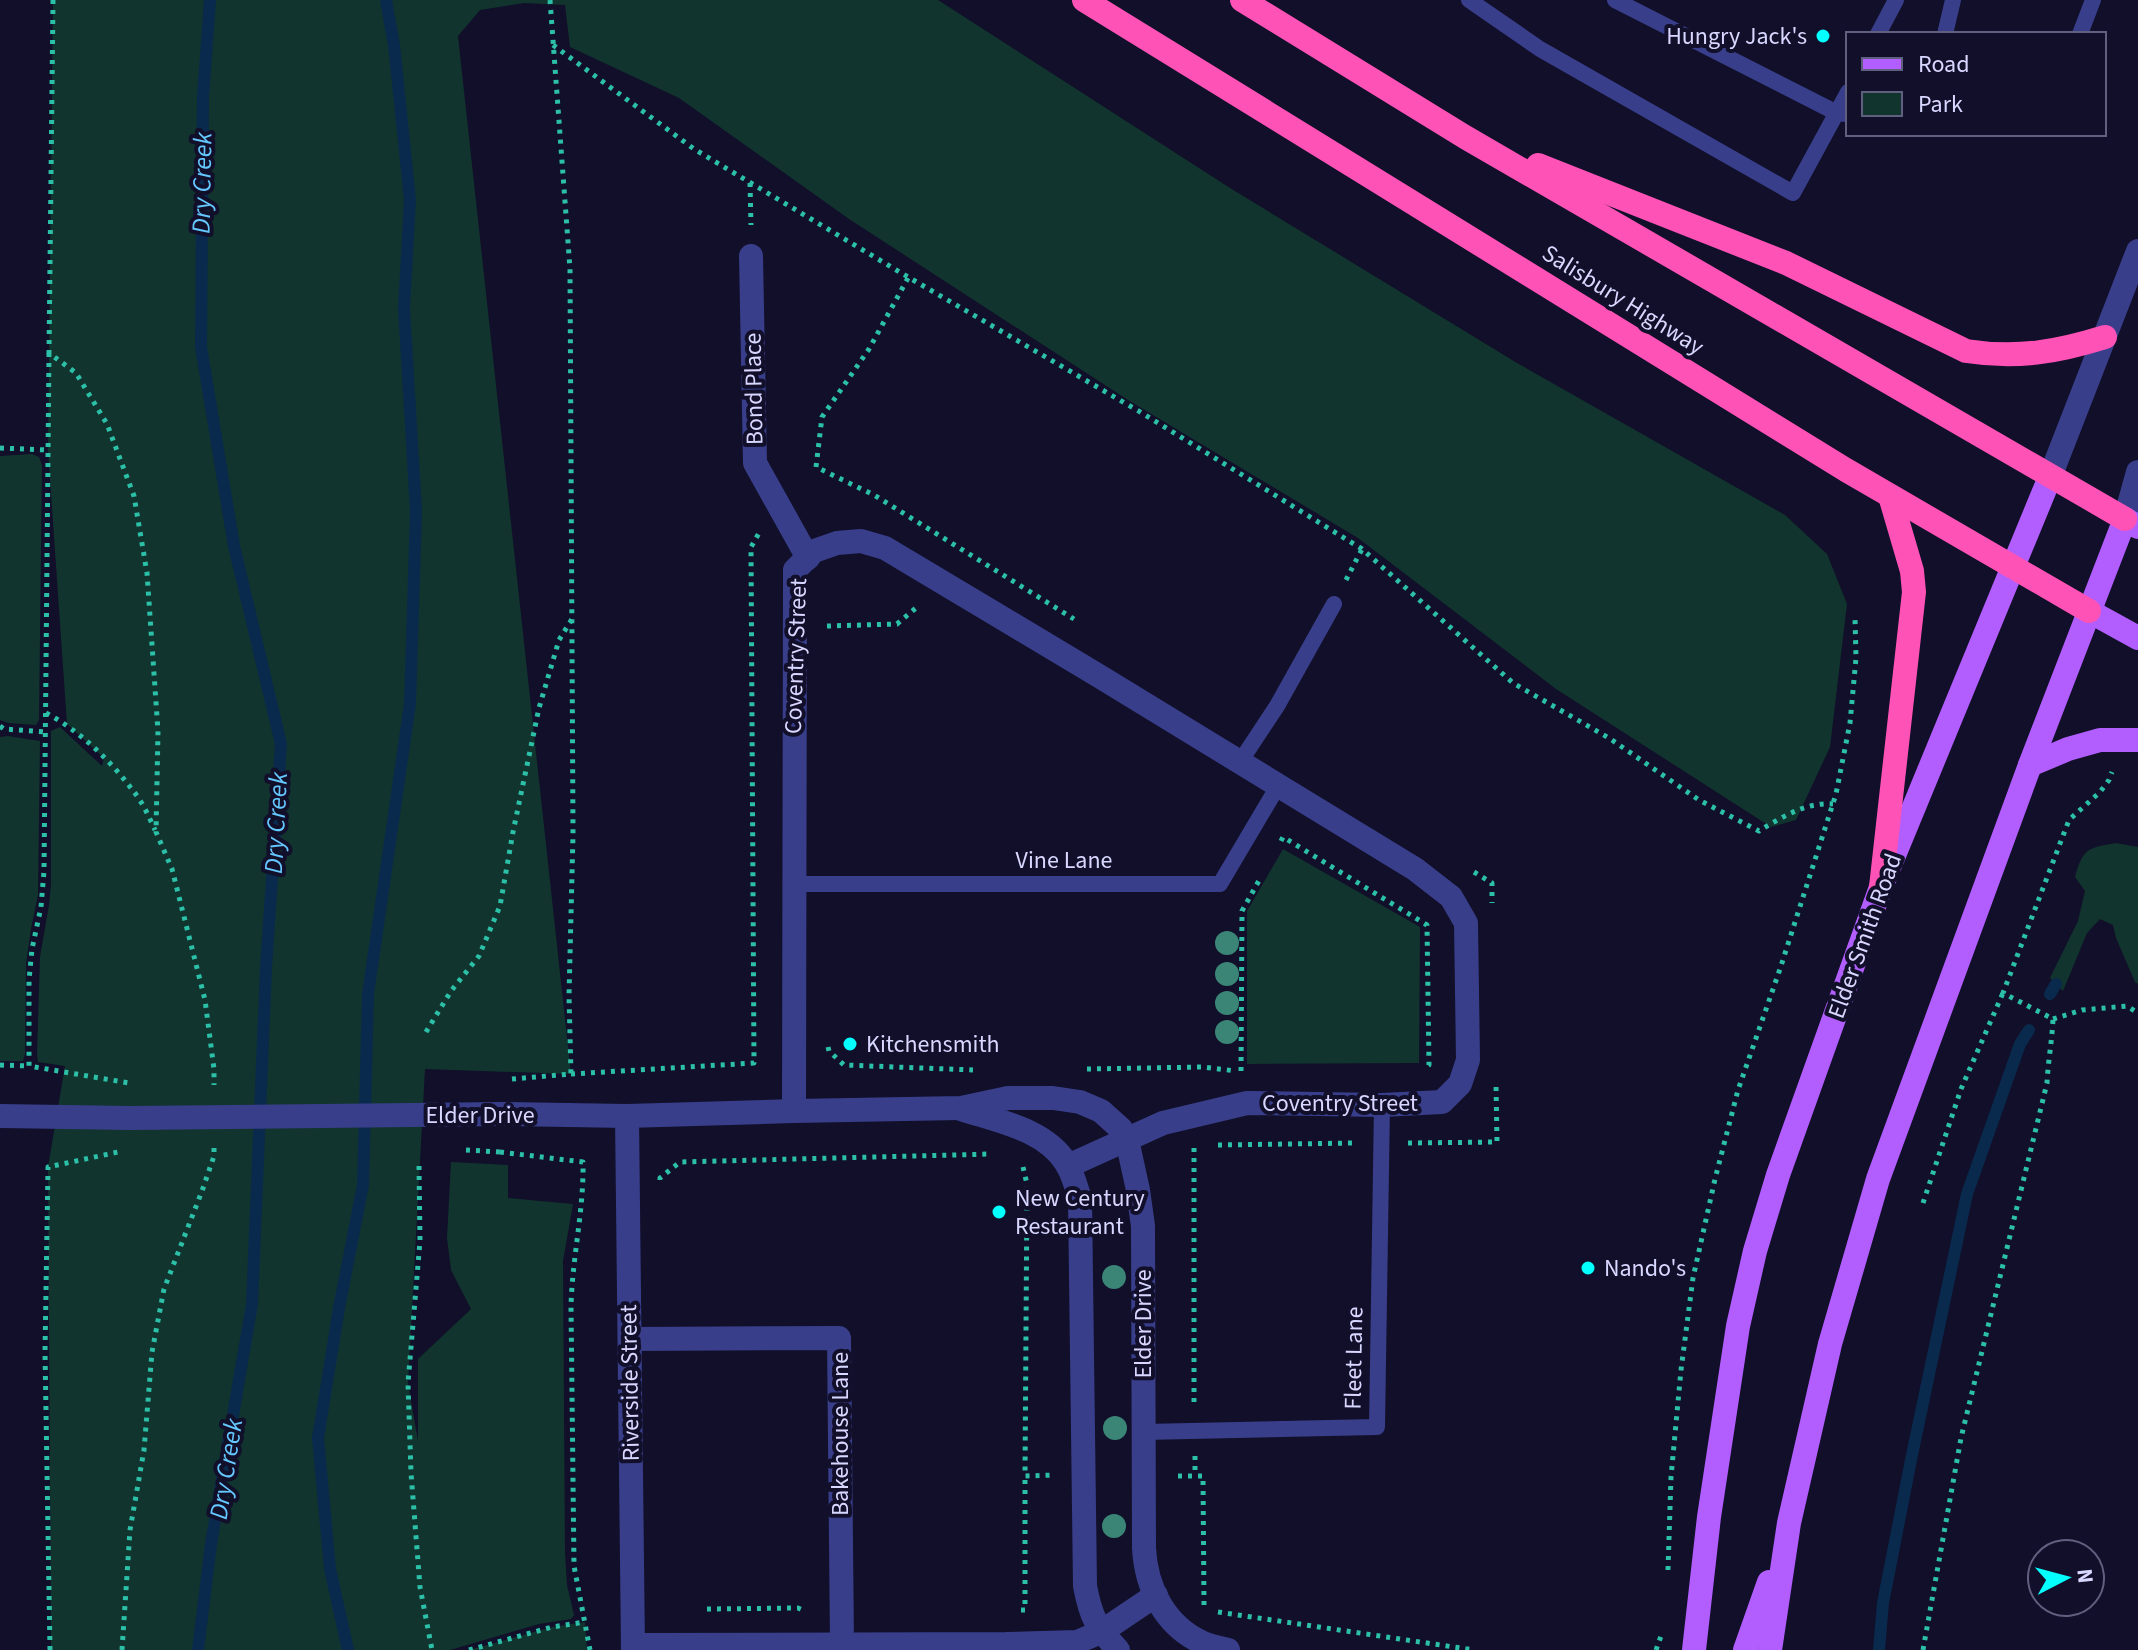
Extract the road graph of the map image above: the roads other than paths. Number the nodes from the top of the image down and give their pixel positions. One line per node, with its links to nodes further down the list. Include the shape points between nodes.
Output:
1 (1084, 0): 18 (highway, Salisbury Highway)
2 (1242, 0): 12 (highway)
3 (1469, 0): 11 (lane, via 1540,49 1793,193)
4 (1615, 0): 11 (lane)
5 (1896, 0): 8 (lane)
6 (1953, 0): 9 (lane)
7 (2093, 0): 10 (lane)
8 (1879, 32)
9 (1945, 32)
10 (2081, 32)
11 (1842, 114)
12 (1465, 137): 15 (highway, via 1786,263 1966,351 2041,353); 17 (highway)
13 (2138, 251): 15 (street, Elder Smith Road)
14 (751, 256): 20 (street, Bond Place, via 755,463)
15 (2105, 337): 17 (street, Elder Smith Road)
16 (2138, 472): 19 (street)
17 (2050, 477): 19 (highway); 21 (main road, Elder Smith Road)
18 (1890, 496): 21 (highway, Salisbury Highway); 30 (highway, via 1914,592)
19 (2131, 523): 23 (main road)
20 (808, 558): 26 (street, Coventry Street, via 837,543 861,541 885,548); 29 (street, Coventry Street, via 795,570)
21 (2014, 567): 23 (highway, Salisbury Highway); 30 (main road, Elder Smith Road)
22 (1334, 604): 26 (lane)
23 (2089, 611): 24 (main road, Salisbury Highway); 27 (main road)
24 (2138, 638)
25 (2138, 740): 27 (main road, via 2100,740)
26 (1240, 762): 28 (street, Coventry Street)
27 (2030, 765): 40 (main road, via 1878,1179 1830,1344)
28 (1278, 786): 29 (lane, Vine Lane, via 1220,884); 31 (street, Coventry Street, via 1415,869 1451,897 1466,923 1468,1060 1460,1084 1442,1102)
29 (794, 884): 33 (street, Coventry Street)
30 (1881, 887): 46 (main road, Elder Smith Road, via 1755,1251 1738,1326)
31 (1382, 1105): 36 (street, Coventry Street, via 1247,1103); 39 (lane, Fleet Lane, via 1377,1427)
32 (961, 1108): 33 (street, Elder Drive); 36 (street, Elder Drive, via 1008,1098 1080,1102 1101,1111); 37 (street, Elder Drive, via 1039,1136)
33 (794, 1111): 35 (street, Elder Drive)
34 (0, 1116): 35 (street, Elder Drive, bridge)
35 (627, 1116): 38 (street, Riverside Street)
36 (1125, 1138): 37 (street, Coventry Street); 39 (street, Elder Drive, via 1143,1226)
37 (1068, 1166): 42 (street, Elder Drive, via 1080,1199 1085,1586 1089,1611)
38 (630, 1339): 43 (street, Bakehouse Lane, via 839,1338); 44 (street, Riverside Street)
39 (1144, 1432): 41 (street, Elder Drive, via 1145,1560)
40 (1789, 1523): 47 (main road); 48 (main road)
41 (1156, 1595): 42 (street); 45 (street, Elder Drive, via 1182,1630)
42 (1110, 1641): 43 (street)
43 (842, 1644): 44 (street)
44 (633, 1648)
45 (1228, 1650)
46 (1694, 1650)
47 (1745, 1650)
48 (1770, 1650)

